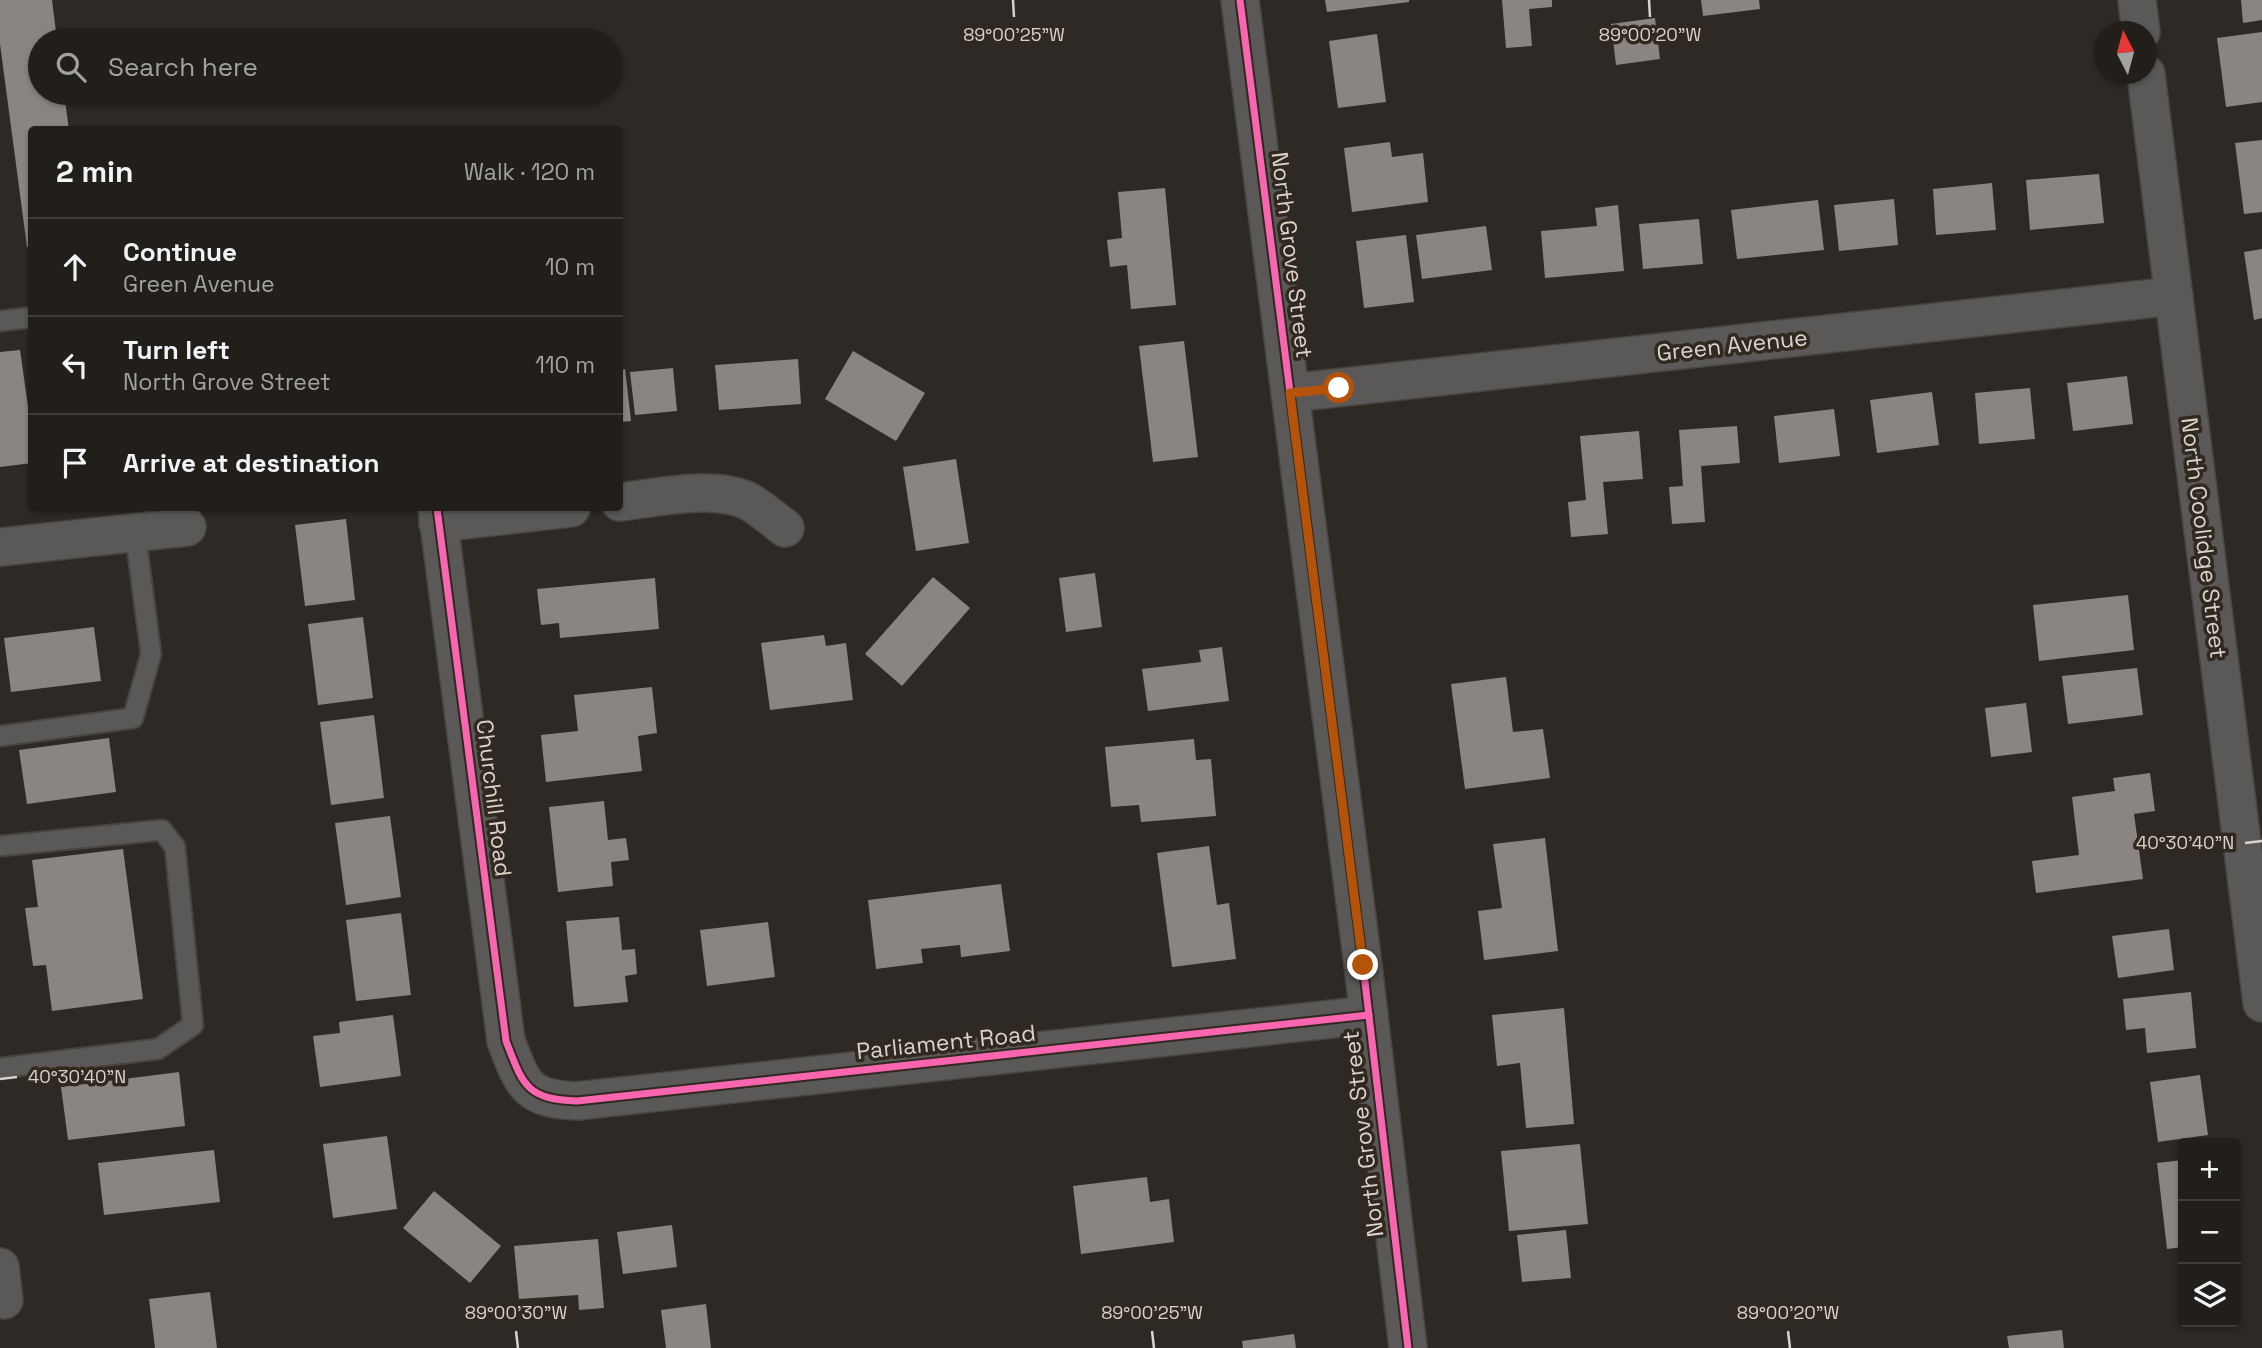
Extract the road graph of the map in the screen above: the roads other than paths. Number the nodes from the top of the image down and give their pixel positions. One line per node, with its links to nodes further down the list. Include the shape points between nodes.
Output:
1 (1240, 0): 8 (street, North Grove Street)
2 (2137, 0): 3 (street)
3 (2140, 21)
4 (2147, 84): 5 (street, North Coolidge Street)
5 (2174, 296): 8 (street, Green Avenue); 18 (street, North Coolidge Street)
6 (26, 318): 7 (lane)
7 (0, 321)
8 (1290, 393): 19 (street, North Grove Street)
9 (623, 502): 13 (street, via 698,493 726,496 748,501)
10 (514, 511): 11 (street)
11 (438, 515): 21 (street, Churchill Road, via 506,1041 521,1080)
12 (187, 527): 14 (street)
13 (785, 528)
14 (135, 532): 15 (street); 16 (lane, via 151,654 133,718)
15 (0, 547)
16 (0, 736)
17 (0, 846): 20 (lane, via 162,830 175,847 193,1025 159,1049)
18 (2262, 1003)
19 (1369, 1015): 21 (street, Parliament Road, via 577,1101 552,1100); 22 (street, North Grove Street)
20 (0, 1068)
21 (529, 1088)
22 (1408, 1348)

